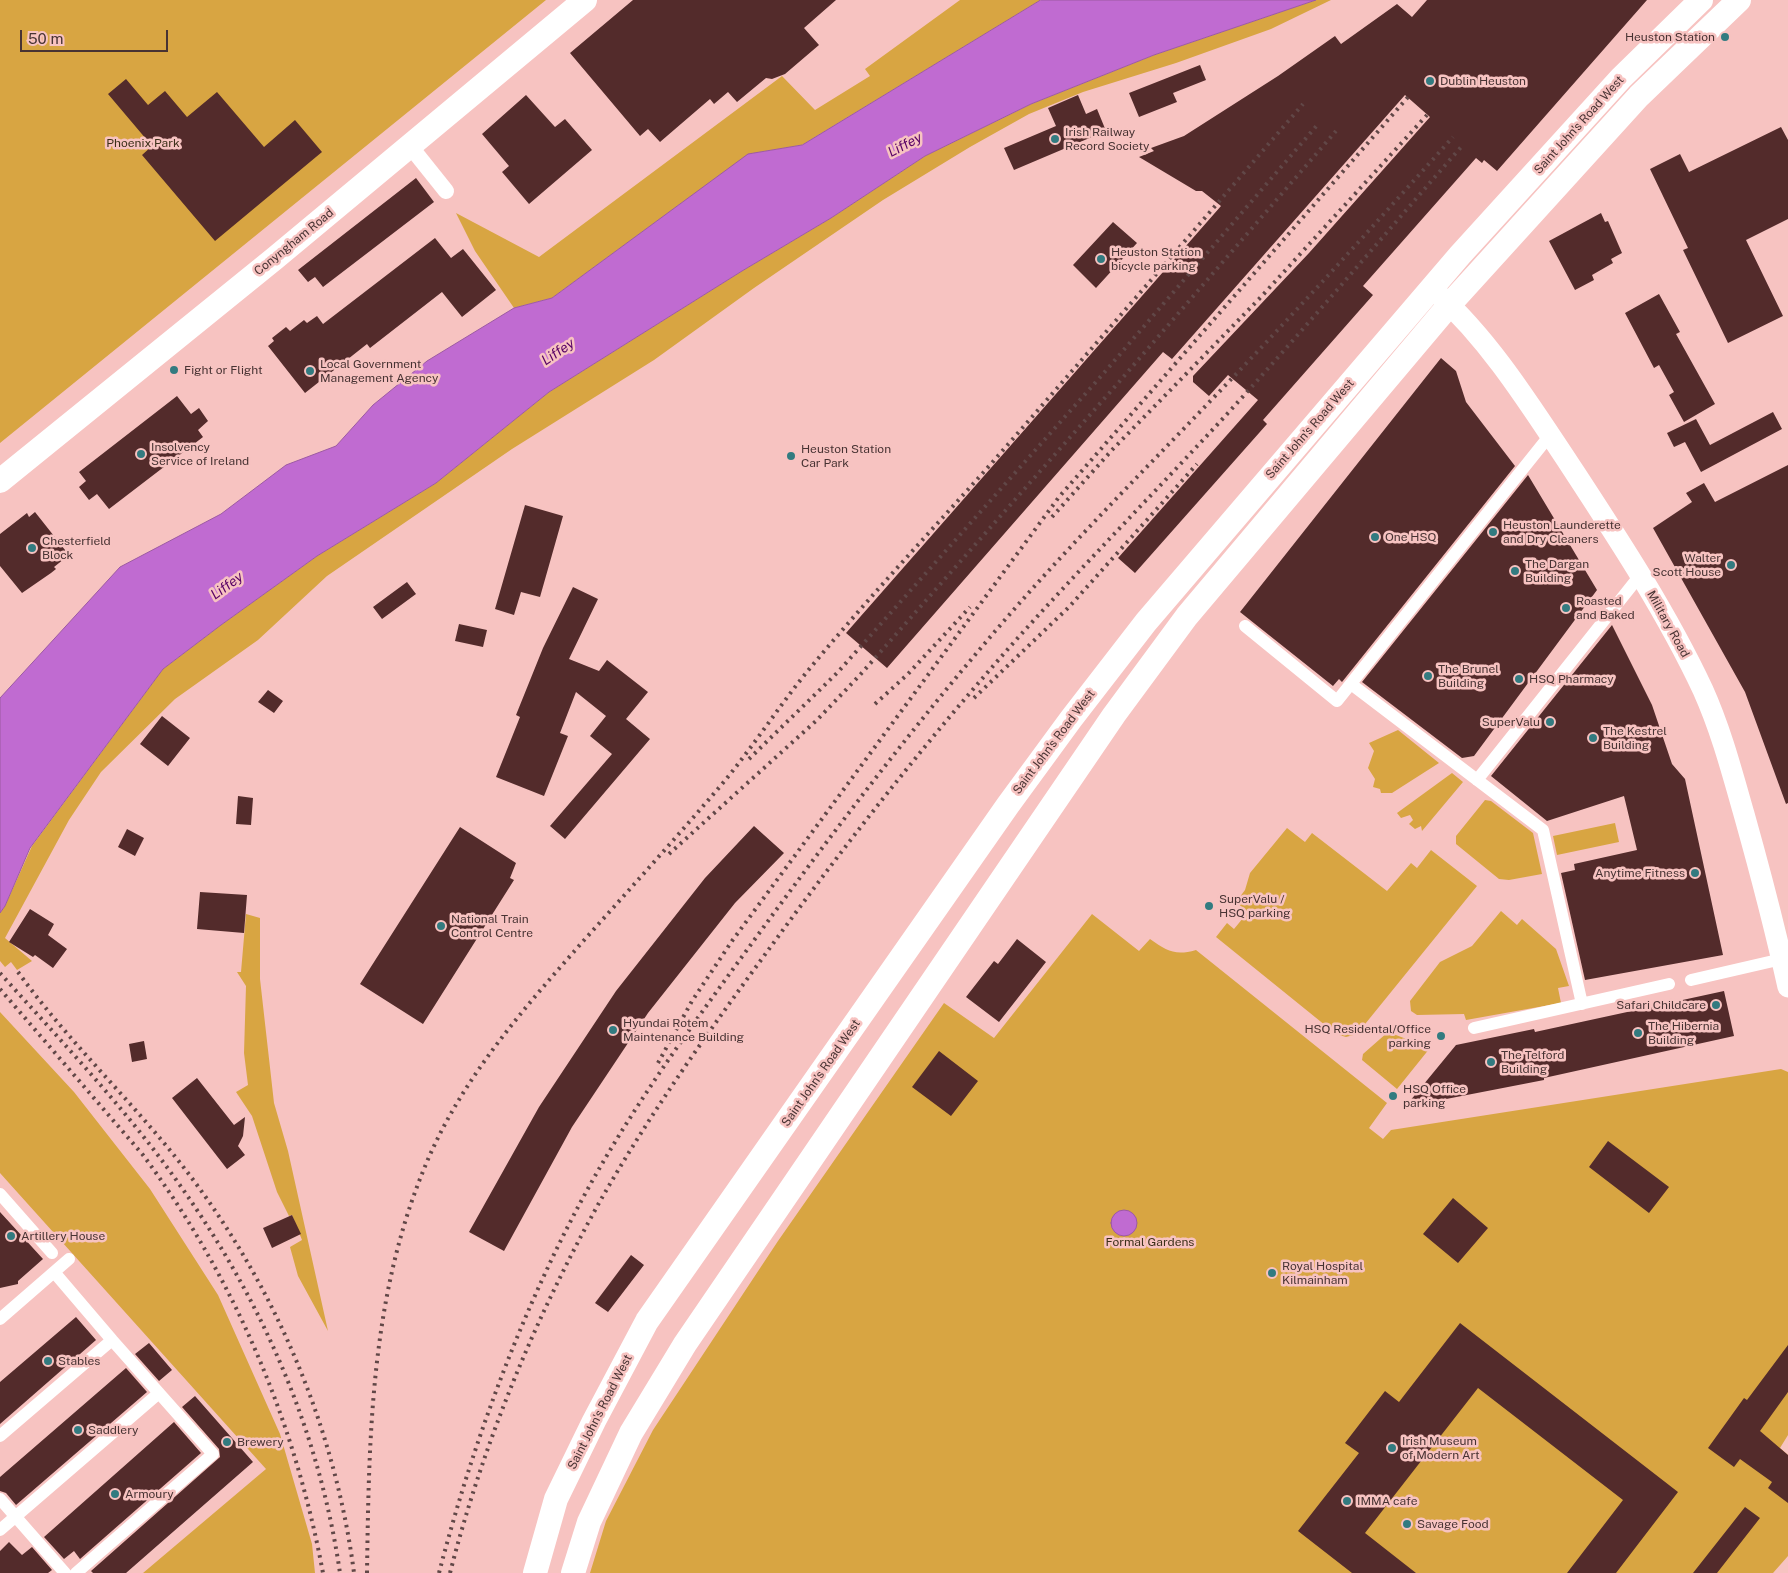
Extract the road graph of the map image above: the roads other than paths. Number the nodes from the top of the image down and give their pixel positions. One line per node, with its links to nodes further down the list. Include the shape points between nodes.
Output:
1 (586, 0): 4 (main road, Conyngham Road)
2 (1701, 0): 6 (main road, Saint John's Road West, via 1621,78)
3 (1739, 0): 7 (main road, Saint John's Road West, via 1639,96)
4 (410, 146): 5 (street); 9 (main road, Conyngham Road)
5 (446, 191)
6 (1432, 288): 7 (street, Military Road); 33 (main road, Saint John's Road West, via 1146,622 1071,719 704,1240 648,1321 594,1421 556,1499)
7 (1450, 304): 8 (street, Military Road, via 1473,328); 34 (main road, Saint John's Road West, via 1187,616 1114,714 686,1344 627,1442 589,1522)
8 (1550, 435): 10 (street, Military Road); 12 (street)
9 (0, 481)
10 (1640, 574): 13 (street); 14 (street, Military Road, via 1696,676 1722,736)
11 (1245, 626): 12 (street, via 1337,701)
12 (1351, 684): 13 (street)
13 (1477, 780): 18 (street, via 1543,830)
14 (1782, 959): 15 (street); 17 (street, Military Road)
15 (1691, 980)
16 (1669, 984): 18 (street)
17 (1788, 986)
18 (1582, 1004): 19 (street)
19 (1474, 1028)
20 (0, 1194): 21 (street)
21 (52, 1254)
22 (69, 1259): 23 (street)
23 (54, 1272): 24 (street); 25 (street)
24 (0, 1319)
25 (112, 1340): 26 (street); 27 (street)
26 (160, 1394): 29 (street); 32 (street, via 214,1454)
27 (0, 1436)
28 (0, 1499): 29 (street)
29 (16, 1517): 30 (street); 31 (street)
30 (0, 1530)
31 (65, 1573)
32 (76, 1573)
33 (535, 1573)
34 (573, 1573)

